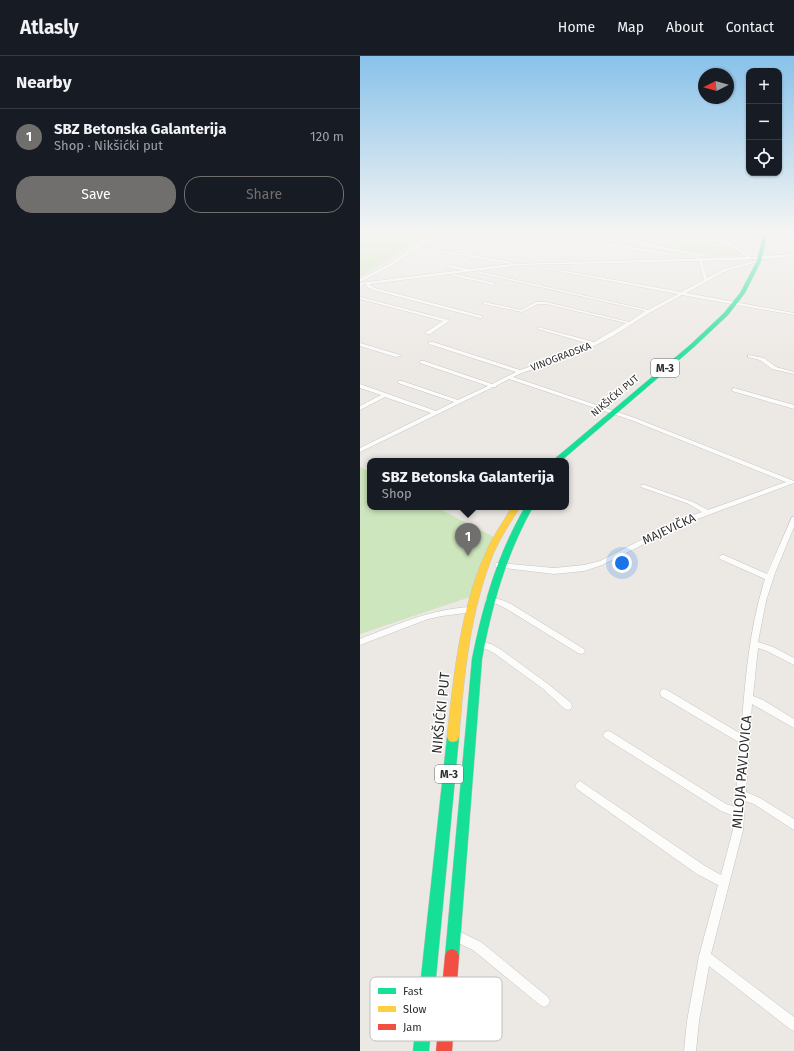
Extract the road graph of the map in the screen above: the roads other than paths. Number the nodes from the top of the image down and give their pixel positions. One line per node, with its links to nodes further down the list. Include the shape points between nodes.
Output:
1 (415, 278): 9 (street)
2 (471, 278): 10 (street)
3 (506, 278): 15 (street)
4 (601, 278): 11 (street)
5 (709, 278): 7 (street, VINOGRADSKA)
6 (748, 278): 14 (main road, NIKŠIĆKI PUT / M-3)
7 (706, 280): 11 (street, VINOGRADSKA)
8 (360, 284): 9 (street)
9 (368, 284): 17 (street, via 374,288)
10 (494, 284)
11 (683, 293): 14 (street); 15 (street, VINOGRADSKA)
12 (360, 298): 20 (street, via 447,321)
13 (485, 303): 18 (street, via 522,311 537,303 546,303)
14 (739, 303): 16 (street); 39 (main road, NIKŠIĆKI PUT / M-3)
15 (649, 311): 18 (street, VINOGRADSKA)
16 (794, 314)
17 (480, 317)
18 (630, 323): 23 (street, VINOGRADSKA)
19 (540, 328): 23 (street)
20 (428, 333)
21 (360, 344): 24 (street)
22 (431, 344): 27 (street)
23 (595, 344): 27 (street, VINOGRADSKA)
24 (398, 356)
25 (750, 356): 28 (street, via 762,359 774,368)
26 (422, 362): 32 (street)
27 (520, 372): 29 (street, VINOGRADSKA)
28 (794, 373)
29 (510, 378): 32 (street, VINOGRADSKA); 39 (street)
30 (400, 382): 35 (street)
31 (360, 386): 34 (street)
32 (494, 386): 35 (street, VINOGRADSKA)
33 (734, 390): 36 (street)
34 (385, 395): 37 (street); 38 (street)
35 (459, 402): 38 (street, VINOGRADSKA)
36 (794, 407)
37 (360, 408)
38 (436, 413): 40 (street, VINOGRADSKA)
39 (617, 414): 41 (main road, NIKŠIĆKI PUT / M-3); 42 (main road); 43 (street)
40 (360, 450)
41 (560, 458)
42 (569, 458)
43 (793, 482): 47 (street, MAJEVIČKA)
44 (643, 486): 47 (street, via 691,503)
45 (514, 510): 53 (main road, NIKŠIĆKI PUT / M-3, via 488,554)
46 (527, 510): 50 (main road)
47 (707, 512): 50 (street, MAJEVIČKA, via 584,568 554,571)
48 (794, 519): 51 (street, MILOJA PAVLOVICA)
49 (722, 557): 51 (street)
50 (499, 565): 52 (main road)
51 (769, 578): 55 (street, MILOJA PAVLOVICA)
52 (489, 600): 56 (main road); 57 (street, via 508,606)
53 (470, 610): 54 (street, via 431,616); 72 (main road, NIKŠIĆKI PUT / M-3, via 460,669)
54 (360, 642)
55 (754, 644): 58 (street, via 770,649); 60 (street, MILOJA PAVLOVICA)
56 (480, 645): 61 (street, via 497,651); 70 (main road)
57 (581, 651)
58 (794, 662)
59 (664, 693): 64 (street)
60 (748, 698): 62 (street); 64 (street, MILOJA PAVLOVICA)
61 (568, 706)
62 (794, 724)
63 (608, 735): 67 (street, via 721,806)
64 (745, 741): 66 (street, MILOJA PAVLOVICA)
65 (580, 786): 69 (street, via 701,870)
66 (742, 795): 67 (street, MILOJA PAVLOVICA); 68 (street)
67 (740, 814): 69 (street, MILOJA PAVLOVICA)
68 (794, 825)
69 (725, 883): 71 (street, MILOJA PAVLOVICA)
70 (454, 934): 73 (main road); 74 (street, via 477,946)
71 (705, 956): 75 (street); 80 (street, MILOJA PAVLOVICA)
72 (429, 977)
73 (450, 977)
74 (544, 1001)
75 (794, 1025)
76 (422, 1041): 78 (main road, NIKŠIĆKI PUT / M-3)
77 (445, 1041): 79 (main road)
78 (421, 1051)
79 (444, 1051)
80 (690, 1051)

